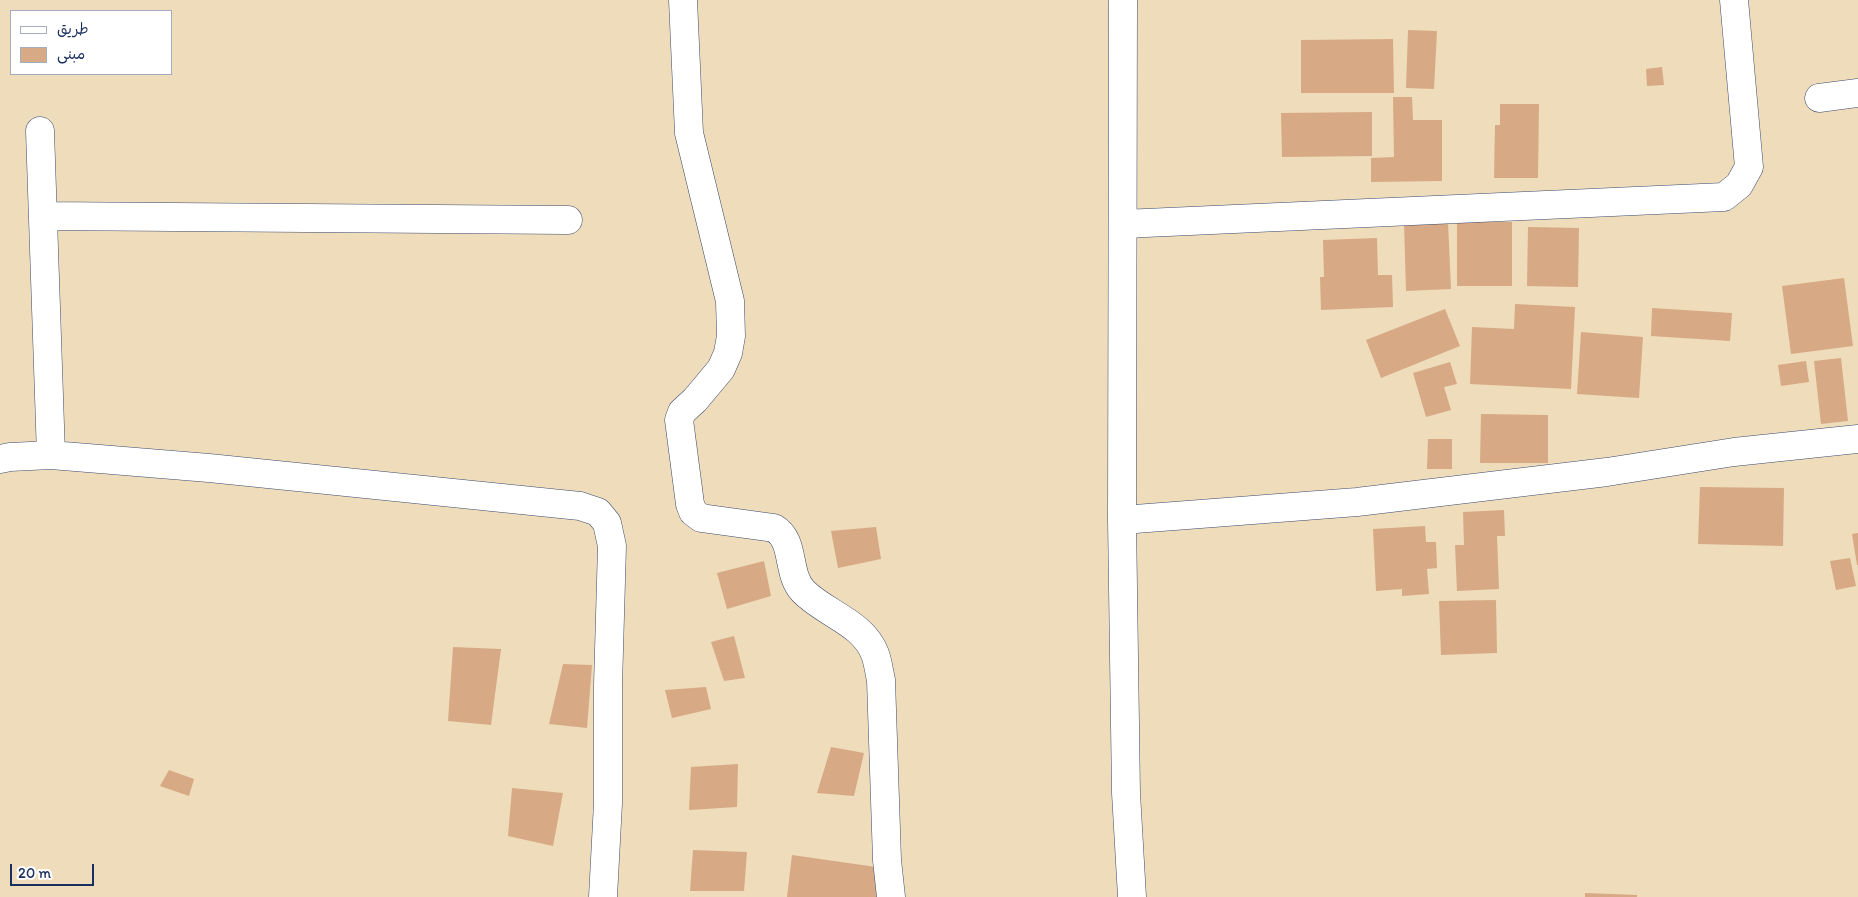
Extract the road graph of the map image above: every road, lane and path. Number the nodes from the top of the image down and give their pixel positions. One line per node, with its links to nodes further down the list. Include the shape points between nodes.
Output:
1 (683, 0): 15 (street, via 689,133 730,301 731,336 721,369 682,412 679,420 690,504 693,512 701,518 774,528 780,532 786,538 794,574 802,590 820,606 846,621 868,641 875,654 880,680)
2 (1123, 0): 9 (street)
3 (1734, 0): 9 (street, via 1749,167 1739,185 1724,197)
4 (1858, 93): 5 (street)
5 (1819, 98)
6 (40, 131): 7 (street)
7 (43, 216): 8 (street); 11 (street)
8 (568, 220)
9 (1123, 224): 13 (street)
10 (1858, 439): 13 (street, via 1734,452 1608,472 1357,502)
11 (51, 455): 12 (street); 14 (street, via 580,506 598,512 607,523 612,546 608,803)
12 (0, 459)
13 (1122, 520): 16 (street, via 1126,793)
14 (603, 897)
15 (890, 897)
16 (1132, 897)

